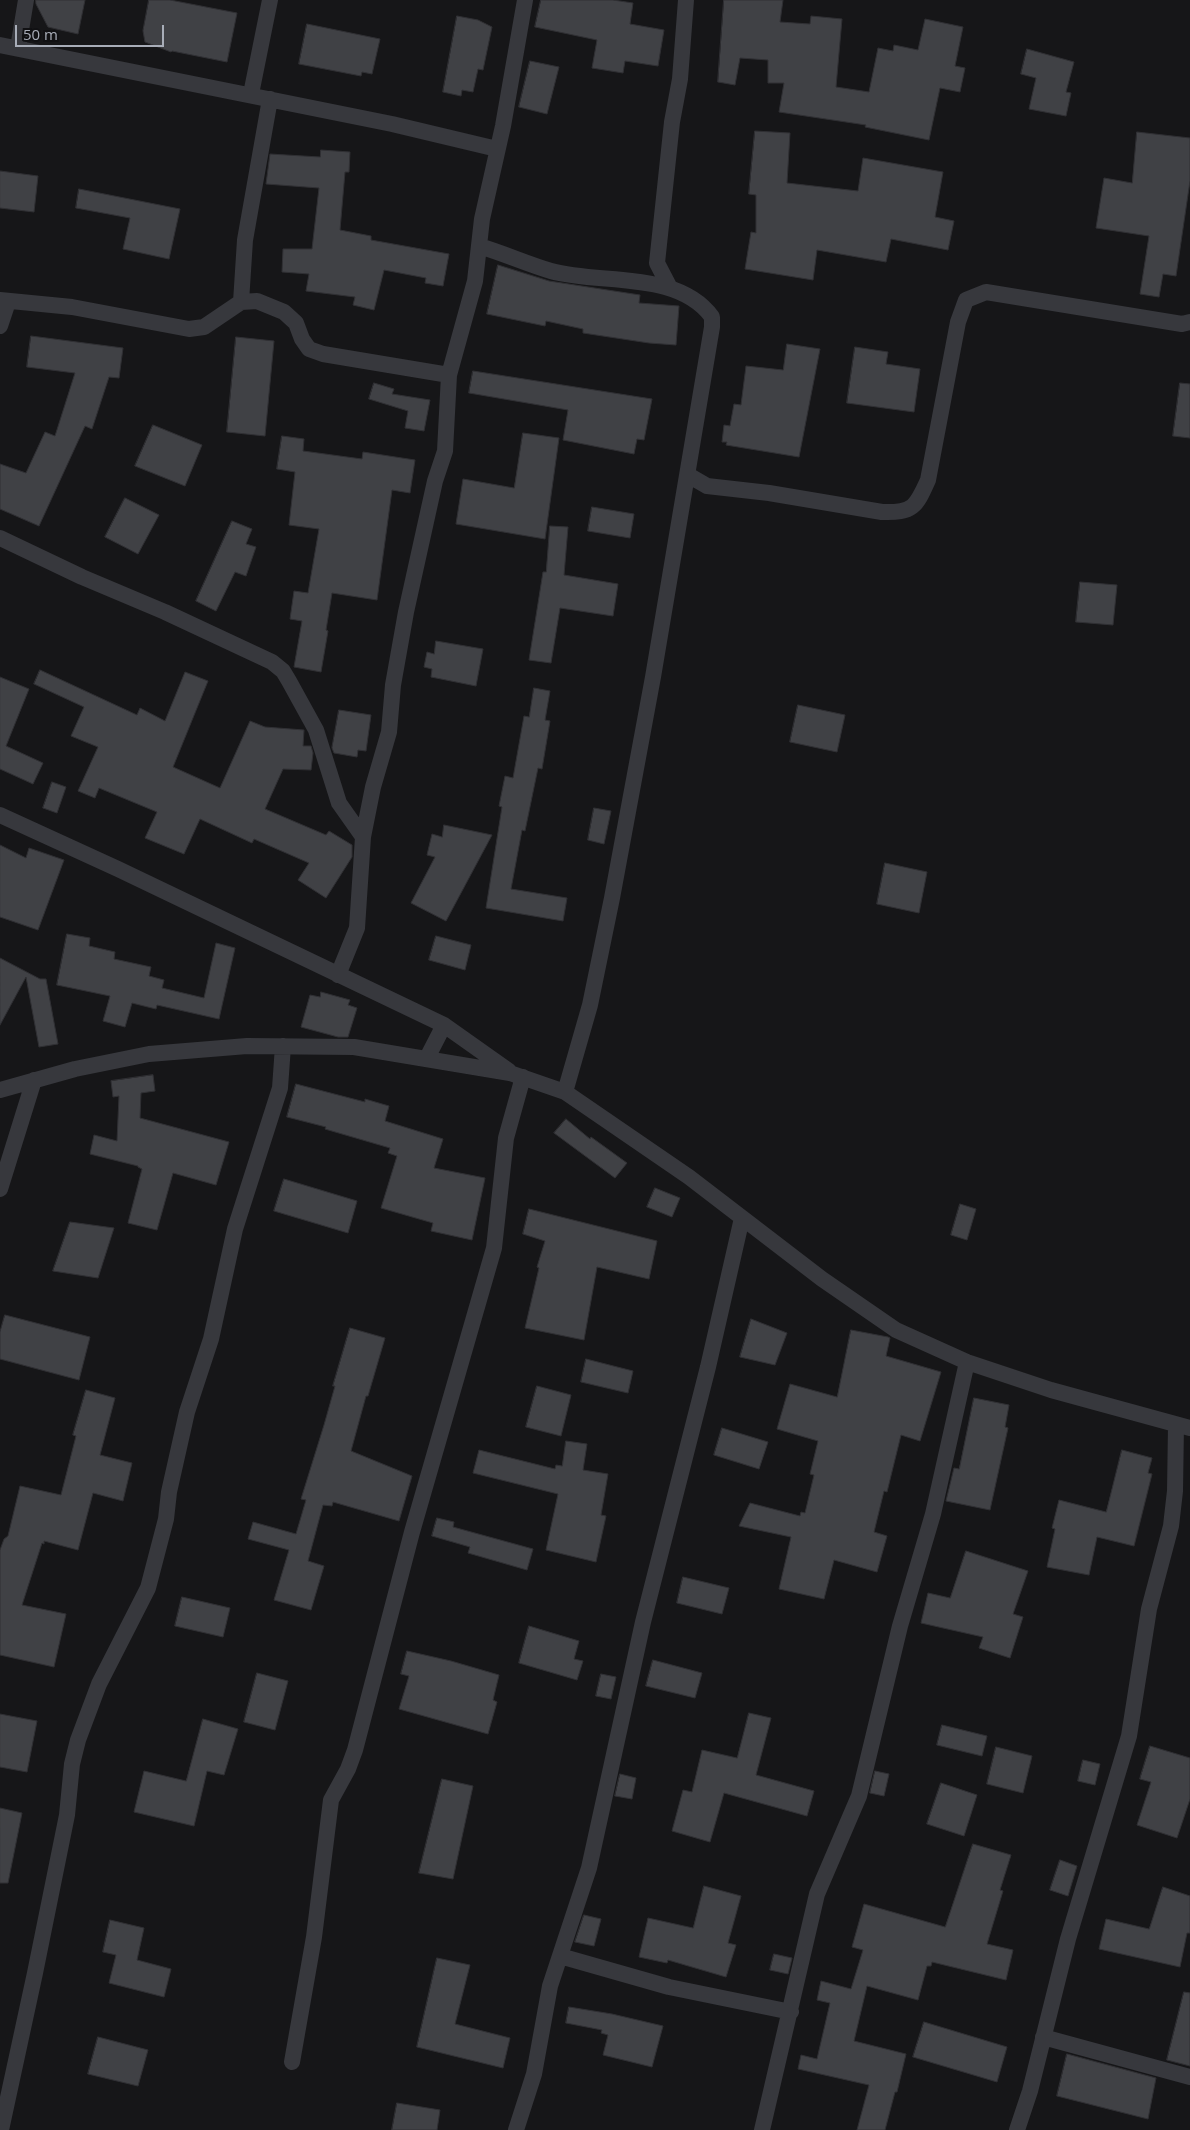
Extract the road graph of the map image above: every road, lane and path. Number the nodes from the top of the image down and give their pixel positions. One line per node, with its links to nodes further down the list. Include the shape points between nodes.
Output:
1 (26, 0): 6 (street)
2 (270, 0): 7 (street)
3 (525, 0): 9 (street)
4 (686, 0): 11 (street, via 680,79 672,122)
5 (0, 45): 6 (street)
6 (18, 48): 7 (street)
7 (251, 94): 8 (street)
8 (270, 99): 9 (street); 15 (street, via 245,240)
9 (497, 149): 10 (street)
10 (479, 246): 12 (street, via 552,271); 18 (street, via 475,281)
11 (657, 263): 12 (street); 13 (street)
12 (634, 281): 13 (street)
13 (670, 288): 19 (street, via 700,303 712,317)
14 (4, 301): 15 (street, via 72,307 189,329 204,327); 17 (street)
15 (241, 302): 18 (street, via 257,301 284,312 296,323 309,349 323,354)
16 (1190, 322): 19 (street, via 1182,324 986,292 966,300 958,322 928,480 918,502 910,510 882,512 707,486)
17 (0, 326)
18 (449, 375): 22 (street, via 444,451 406,612 393,684 389,732)
19 (688, 475): 30 (street, via 612,898 590,1005)
20 (0, 538): 22 (street, via 272,662 283,671 316,730 339,803)
21 (0, 815): 23 (street)
22 (363, 837): 23 (street, via 357,928)
23 (338, 975): 24 (street)
24 (444, 1025): 26 (street); 27 (street)
25 (283, 1046): 26 (street, via 354,1047); 28 (street, via 149,1054); 40 (street, via 280,1088 235,1229 211,1339 187,1412 166,1519 148,1588 99,1684 78,1740 72,1764 67,1816)
26 (427, 1058): 27 (street)
27 (517, 1075): 30 (street); 38 (street, via 506,1138 494,1248 412,1532 355,1750 331,1800 314,1936)
28 (34, 1080): 29 (street); 31 (street)
29 (2, 1087)
30 (565, 1092): 32 (street, via 689,1177)
31 (0, 1189)
32 (742, 1218): 33 (street, via 896,1330); 35 (street, via 643,1622 589,1868)
33 (967, 1362): 34 (street, via 1051,1390); 36 (street, via 933,1514 900,1626 858,1796 817,1894)
34 (1183, 1427): 37 (street, via 1171,1526 1149,1609 1128,1736)
35 (560, 1956): 36 (street, via 669,1987); 41 (street, via 546,2001 534,2074)
36 (791, 2012): 42 (street)
37 (1043, 2037): 39 (street); 43 (street)
38 (292, 2062)
39 (1190, 2077)
40 (1, 2130)
41 (516, 2130)
42 (762, 2130)
43 (1017, 2130)

